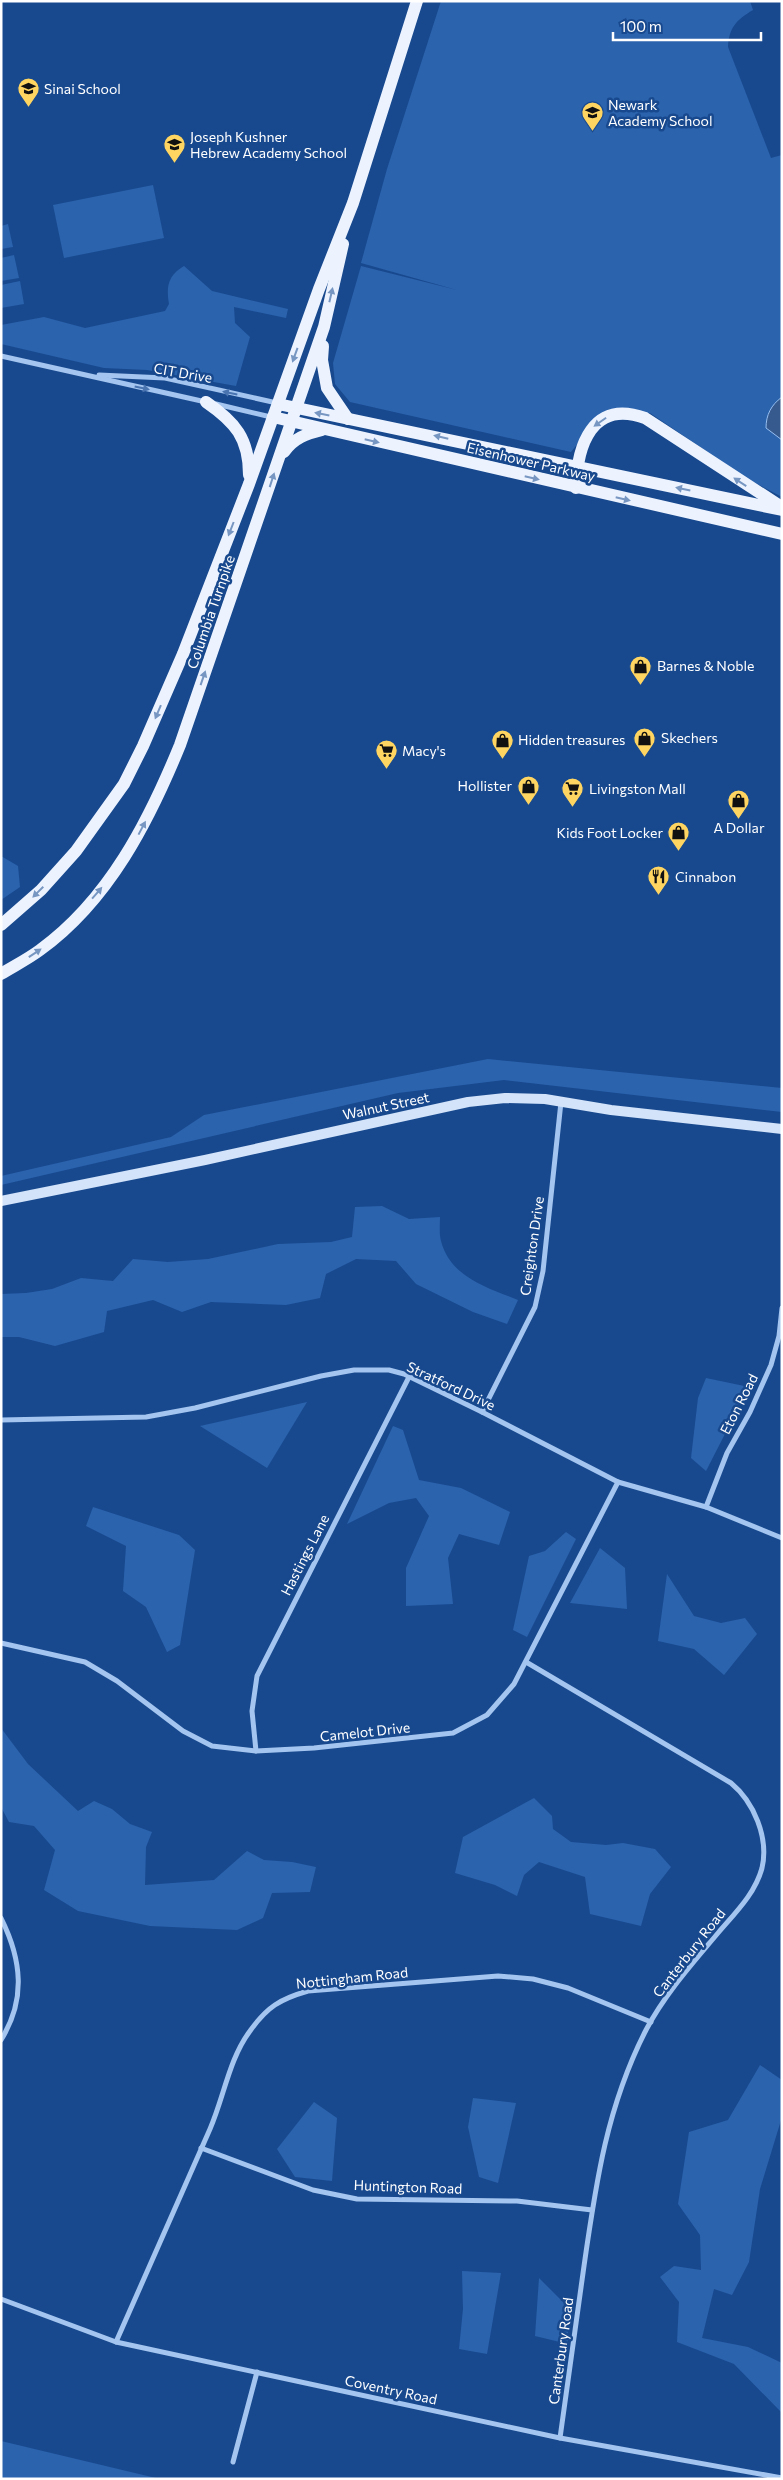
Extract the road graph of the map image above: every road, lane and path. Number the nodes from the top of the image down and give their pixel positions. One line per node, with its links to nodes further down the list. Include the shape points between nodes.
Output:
1 (417, 1): 2 (main road, Columbia Turnpike)
2 (353, 203): 3 (main road, Columbia Turnpike, one-way to 2); 7 (main road, Columbia Turnpike, one-way to 7, via 318,289)
3 (324, 327): 8 (main road, Columbia Turnpike); 10 (main road, via 322,360 327,388)
4 (1, 356): 5 (street, CIT Drive)
5 (83, 375): 6 (street, CIT Drive, one-way to 6); 7 (street, CIT Drive, one-way to 5, via 166,378)
6 (206, 402): 9 (street, CIT Drive); 15 (main road, via 227,416 241,434 249,459)
7 (278, 404): 8 (main road, Eisenhower Parkway); 9 (main road, Columbia Turnpike)
8 (297, 409): 10 (main road, Eisenhower Parkway, one-way to 8); 11 (main road, Columbia Turnpike)
9 (273, 417): 11 (main road, Eisenhower Parkway); 15 (main road, Columbia Turnpike)
10 (348, 419): 14 (main road, Eisenhower Parkway, one-way to 10)
11 (292, 422): 12 (main road, Eisenhower Parkway); 13 (main road, Columbia Turnpike)
12 (324, 430): 13 (main road, via 303,435 290,443); 16 (main road, Eisenhower Parkway, one-way to 16)
13 (279, 459): 20 (main road, Columbia Turnpike, one-way to 13, via 41,949 77,917 137,839 180,745)
14 (576, 467): 16 (main road); 17 (main road, Eisenhower Parkway, one-way to 14); 17 (main road, one-way to 14, via 636,414 607,417 592,428 582,444)
15 (249, 484): 19 (main road, Columbia Turnpike, one-way to 19, via 183,654 124,784 69,858 41,890)
16 (576, 488): 18 (main road, Eisenhower Parkway, one-way to 18)
17 (782, 509)
18 (782, 534)
19 (1, 926)
20 (1, 974)
21 (561, 1102): 22 (street, Walnut Street); 23 (street, Walnut Street, via 505,1098 468,1102); 26 (street, Creighton Drive, via 543,1271 535,1307)
22 (782, 1129)
23 (1, 1201)
24 (782, 1308): 29 (street, Eton Road, via 771,1365 727,1453)
25 (409, 1377): 26 (street, Stratford Drive); 27 (street, Stratford Drive, via 389,1370 354,1370 146,1417); 33 (street, Hastings Lane, via 257,1676 252,1710)
26 (482, 1412): 28 (street, Stratford Drive)
27 (1, 1420)
28 (618, 1482): 29 (street, Stratford Drive); 32 (street, Camelot Drive)
29 (706, 1507): 30 (street, Stratford Drive)
30 (782, 1538)
31 (1, 1643): 33 (street, Camelot Drive, via 85,1662 117,1681 183,1731 212,1746)
32 (526, 1662): 33 (street, Camelot Drive, via 501,1702 486,1715 453,1733 376,1743); 35 (street, Canterbury Road, via 720,1775 744,1796 756,1817 762,1838 763,1862 753,1890 678,1980)
33 (256, 1751)
34 (1, 1918): 36 (street, via 18,1965 13,2019)
35 (651, 2022): 37 (street, Nottingham Road, via 568,1988 533,1979 498,1976 308,1991 284,1998 249,2032 237,2054); 38 (street, Canterbury Road, via 625,2074 608,2127)
36 (1, 2040)
37 (201, 2148): 38 (street, Huntington Road, via 313,2190 357,2199 517,2201); 40 (street, Nottingham Road)
38 (592, 2210): 42 (street, Canterbury Road)
39 (1, 2299): 40 (street, Coventry Road)
40 (116, 2342): 41 (street, Coventry Road)
41 (257, 2372): 42 (street, Coventry Road); 43 (street)
42 (560, 2438): 44 (street, Coventry Road)
43 (233, 2462)
44 (782, 2478)

